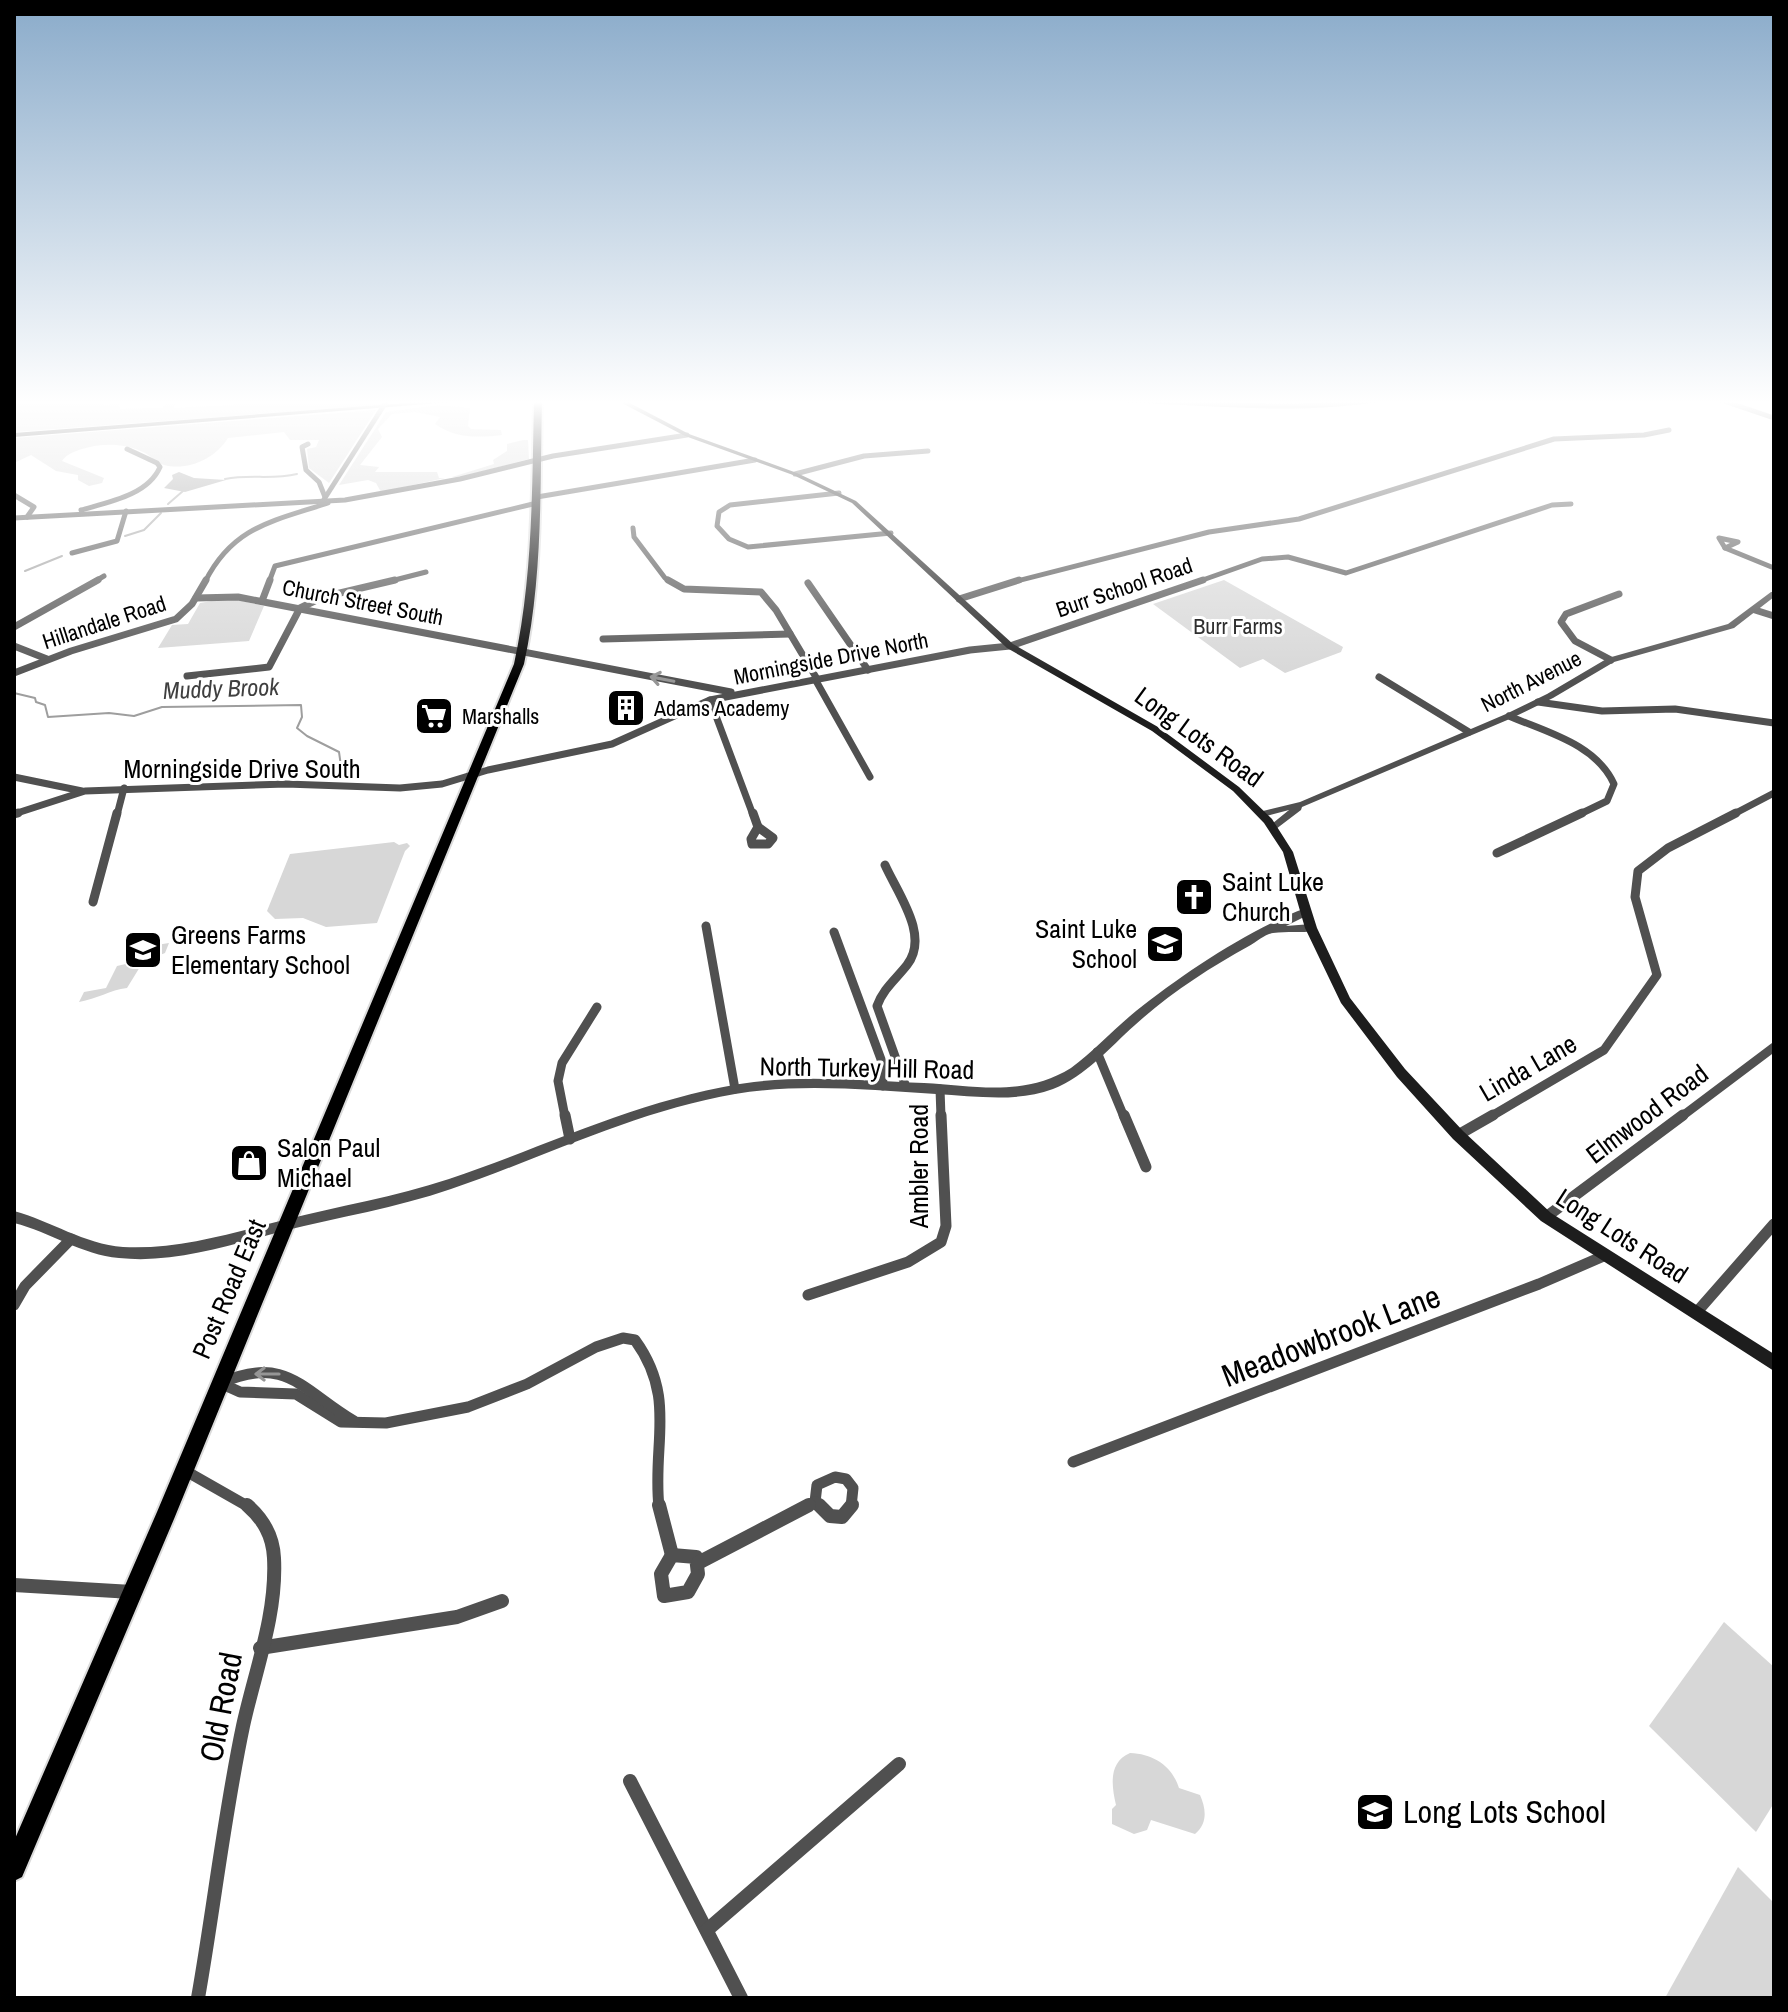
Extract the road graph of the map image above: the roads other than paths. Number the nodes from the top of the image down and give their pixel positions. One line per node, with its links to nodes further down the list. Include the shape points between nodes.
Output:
1 (129, 494): 16 (street)
2 (322, 494): 11 (street)
3 (328, 494): 11 (street, Hillandale Road, bridge)
4 (363, 494): 11 (street)
5 (537, 494): 12 (main road, Post Road East)
6 (570, 494): 12 (street)
7 (831, 494): 20 (street, via 730,505 719,512 717,526 729,539 748,547)
8 (840, 494): 20 (main road, Long Lots Road)
9 (1379, 494): 30 (street, via 1299,519 1183,538 1049,570)
10 (14, 495): 17 (street, via 34,507)
11 (324, 500): 14 (street); 15 (street, Hillandale Road); 15 (street, Hillandale Road)
12 (537, 500): 31 (street, via 275,566); 42 (main road, Post Road East)
13 (1571, 504): 40 (street, Burr School Road, via 1552,505 1346,573 1288,557 1262,559)
14 (126, 511): 16 (street); 22 (street, via 117,541)
15 (306, 511): 29 (street, Hillandale Road, via 233,541)
16 (75, 514): 17 (street)
17 (27, 517): 18 (street)
18 (14, 518)
19 (633, 528): 36 (street, via 634,537 670,580 684,589 761,592)
20 (891, 533): 30 (main road, Long Lots Road)
21 (1725, 548): 23 (street)
22 (72, 553)
23 (1774, 568)
24 (426, 572): 32 (street, via 323,597)
25 (104, 576): 35 (street)
26 (808, 583): 45 (street)
27 (1619, 594): 44 (street, via 1566,614 1561,622 1573,640)
28 (1774, 594): 33 (street, North Avenue)
29 (196, 598): 31 (street, Church Street South); 43 (street, Hillandale Road, via 169,622)
30 (959, 599): 37 (main road, Long Lots Road)
31 (262, 601): 32 (street, Church Street South)
32 (300, 608): 42 (street, Church Street South); 47 (street, via 269,667)
33 (1755, 610): 34 (street); 44 (street, North Avenue, via 1731,626)
34 (1774, 616)
35 (14, 627)
36 (790, 634): 38 (street); 49 (street)
37 (1000, 638): 40 (main road, Long Lots Road); 41 (street, Morningside Drive North)
38 (603, 639)
39 (14, 646): 43 (street)
40 (1010, 646): 41 (street, Morningside Drive North); 64 (main road, Long Lots Road, via 1155,729)
41 (970, 650): 45 (street, Morningside Drive North)
42 (523, 652): 50 (street, Church Street South, one-way to 42); 56 (main road, Post Road East)
43 (47, 659): 46 (street, Hillandale Road)
44 (1611, 660): 52 (street, North Avenue)
45 (868, 670): 49 (street, Morningside Drive North)
46 (14, 673)
47 (187, 676)
48 (1379, 677): 55 (street)
49 (816, 679): 50 (street, Morningside Drive North); 58 (street)
50 (738, 693): 51 (street, Morningside Drive North)
51 (710, 700): 56 (street, Morningside Drive North, via 612,744); 65 (street)
52 (1538, 702): 53 (street, North Avenue); 54 (street, via 1602,711 1675,709)
53 (1509, 716): 55 (street, North Avenue); 67 (street, via 1595,755 1609,768 1614,784 1607,801)
54 (1774, 723)
55 (1469, 732): 62 (street, North Avenue)
56 (472, 776): 59 (street, Morningside Drive South, via 400,788); 88 (main road, Post Road East)
57 (14, 777): 60 (street)
58 (870, 777)
59 (124, 788): 60 (street, Morningside Drive South); 69 (street)
60 (85, 791): 63 (street, Morningside Drive South)
61 (1774, 793): 82 (street, Linda Lane, via 1668,848 1638,871 1635,897 1657,975 1604,1050)
62 (1303, 804): 64 (street, North Avenue); 66 (street, North Avenue)
63 (14, 814)
64 (1262, 814): 66 (main road, Long Lots Road)
65 (758, 827)
66 (1273, 827): 70 (main road, Long Lots Road, via 1288,852)
67 (1497, 853)
68 (885, 865): 79 (street, via 918,947 877,1006)
69 (93, 902)
70 (1306, 912): 72 (main road, Long Lots Road); 73 (street, North Turkey Hill Road)
71 (706, 926): 80 (street)
72 (1311, 928): 73 (street, North Turkey Hill Road); 82 (main road, Long Lots Road, via 1358,1020)
73 (1275, 930): 77 (street, North Turkey Hill Road, via 1210,964)
74 (834, 932): 78 (street, via 882,1062)
75 (597, 1007): 83 (street, via 562,1063 558,1081)
76 (1774, 1047): 86 (street, Elmwood Road)
77 (1097, 1052): 81 (street, North Turkey Hill Road, via 1064,1079 1036,1089); 84 (street)
78 (883, 1086): 79 (street, North Turkey Hill Road); 80 (street, North Turkey Hill Road)
79 (906, 1087): 81 (street, North Turkey Hill Road)
80 (735, 1089): 83 (street, North Turkey Hill Road)
81 (940, 1089): 91 (street, Ambler Road, via 946,1226 941,1242 908,1262)
82 (1458, 1135): 86 (main road, Long Lots Road)
83 (570, 1139): 88 (street, North Turkey Hill Road, via 448,1185)
84 (1146, 1167)
85 (14, 1217): 89 (street, North Turkey Hill Road)
86 (1546, 1217): 90 (main road, Long Lots Road)
87 (1774, 1224): 93 (street)
88 (286, 1225): 89 (street, North Turkey Hill Road, via 141,1253 105,1251); 95 (main road, Post Road East)
89 (71, 1239): 92 (street, via 25,1286)
90 (1606, 1255): 93 (main road, Long Lots Road); 96 (street, Meadowbrook Lane)
91 (808, 1295)
92 (14, 1305)
93 (1696, 1313): 94 (main road, Long Lots Road)
94 (1774, 1363)
95 (220, 1383): 97 (main road, Post Road East); 99 (street, via 240,1392 296,1394 341,1422 410,1420 468,1407 527,1384 596,1347 623,1338 635,1340 653,1369 661,1398 658,1495)
96 (1073, 1462)
97 (184, 1470): 102 (main road, Post Road East); 104 (street, Old Road, via 245,1504 270,1533 274,1577)
98 (815, 1502): 100 (street)
99 (672, 1555): 100 (street, via 696,1557); 100 (street, via 660,1574 664,1596 691,1592 699,1581)
100 (698, 1563)
101 (14, 1585): 102 (street)
102 (132, 1592): 107 (main road, Post Road East)
103 (502, 1601): 104 (street, via 457,1617)
104 (260, 1648): 109 (street, Old Road)
105 (899, 1764): 108 (street)
106 (630, 1781): 108 (street)
107 (14, 1869)
108 (707, 1930): 110 (street)
109 (198, 1998)
110 (741, 1998)

